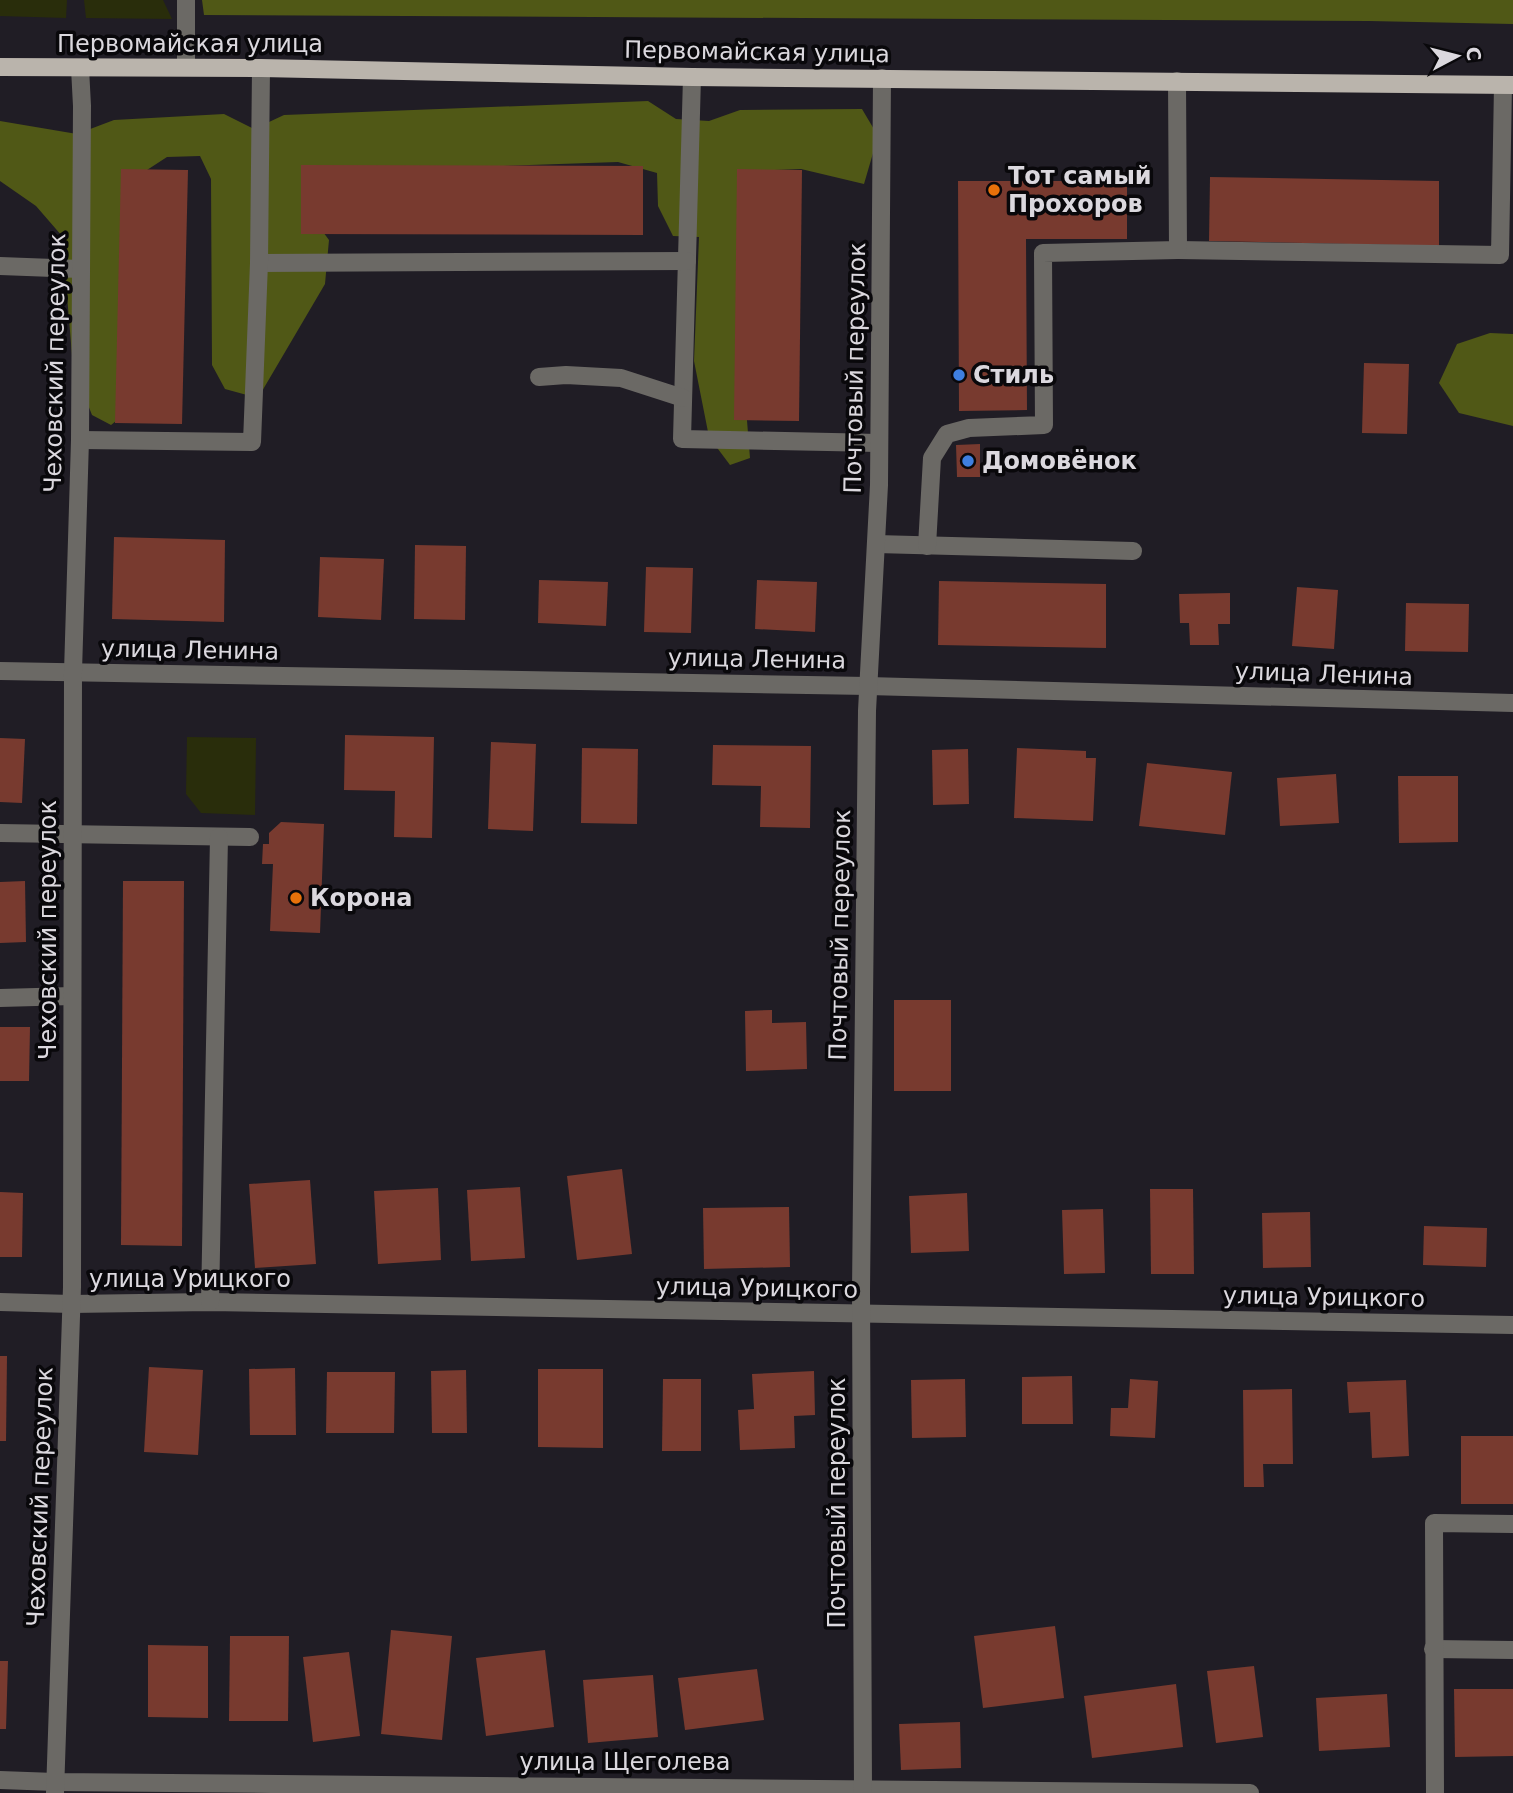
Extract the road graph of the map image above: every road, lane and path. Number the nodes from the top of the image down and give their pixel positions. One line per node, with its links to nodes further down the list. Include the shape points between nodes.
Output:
1 (186, 0): 2 (street)
2 (186, 67): 4 (main road, Первомайская улица); 5 (main road, Первомайская улица)
3 (0, 68): 4 (main road, Первомайская улица)
4 (80, 68): 16 (street, Чеховский переулок)
5 (261, 68): 6 (main road, Первомайская улица); 14 (street)
6 (692, 76): 7 (main road, Первомайская улица); 13 (street)
7 (882, 78): 8 (main road, Первомайская улица); 20 (street, Почтовый переулок)
8 (1177, 81): 9 (main road, Первомайская улица); 11 (street)
9 (1508, 85): 10 (street)
10 (1508, 166): 12 (street)
11 (1178, 250): 12 (street); 22 (street, via 1043,253 1044,425 970,428 947,435 932,458)
12 (1506, 254)
13 (688, 261): 14 (street); 18 (street)
14 (259, 263): 19 (street, via 252,442)
15 (0, 266): 16 (street)
16 (80, 269): 19 (street, Чеховский переулок)
17 (539, 377): 18 (street, via 621,378)
18 (683, 398): 20 (street, via 682,439)
19 (80, 440): 25 (street, Чеховский переулок)
20 (879, 443): 21 (street, Почтовый переулок)
21 (876, 544): 22 (street); 26 (street, Почтовый переулок)
22 (927, 546): 23 (street)
23 (1133, 551)
24 (0, 671): 25 (street, улица Ленина)
25 (73, 672): 26 (street, улица Ленина); 29 (street, Чеховский переулок)
26 (868, 686): 27 (street, улица Ленина); 37 (street, Почтовый переулок)
27 (1513, 703)
28 (0, 833): 29 (street)
29 (74, 833): 30 (street); 32 (street, Чеховский переулок)
30 (219, 837): 31 (street); 35 (street)
31 (250, 837)
32 (72, 996): 33 (street); 36 (street, Чеховский переулок)
33 (0, 998)
34 (0, 1301): 36 (street, улица Урицкого)
35 (210, 1302): 36 (street, улица Урицкого); 37 (street, улица Урицкого)
36 (71, 1304): 43 (street, Чеховский переулок)
37 (861, 1315): 38 (street, улица Урицкого); 45 (street, Почтовый переулок)
38 (1513, 1325)
39 (1513, 1524): 40 (street, via 1434,1523)
40 (1433, 1649): 41 (street); 47 (street)
41 (1513, 1650)
42 (0, 1780): 43 (street, улица Щеголева)
43 (55, 1788): 44 (street, улица Щеголева)
44 (293, 1788): 45 (street, улица Щеголева)
45 (863, 1791): 46 (street, улица Щеголева)
46 (1250, 1793)
47 (1435, 1793)

